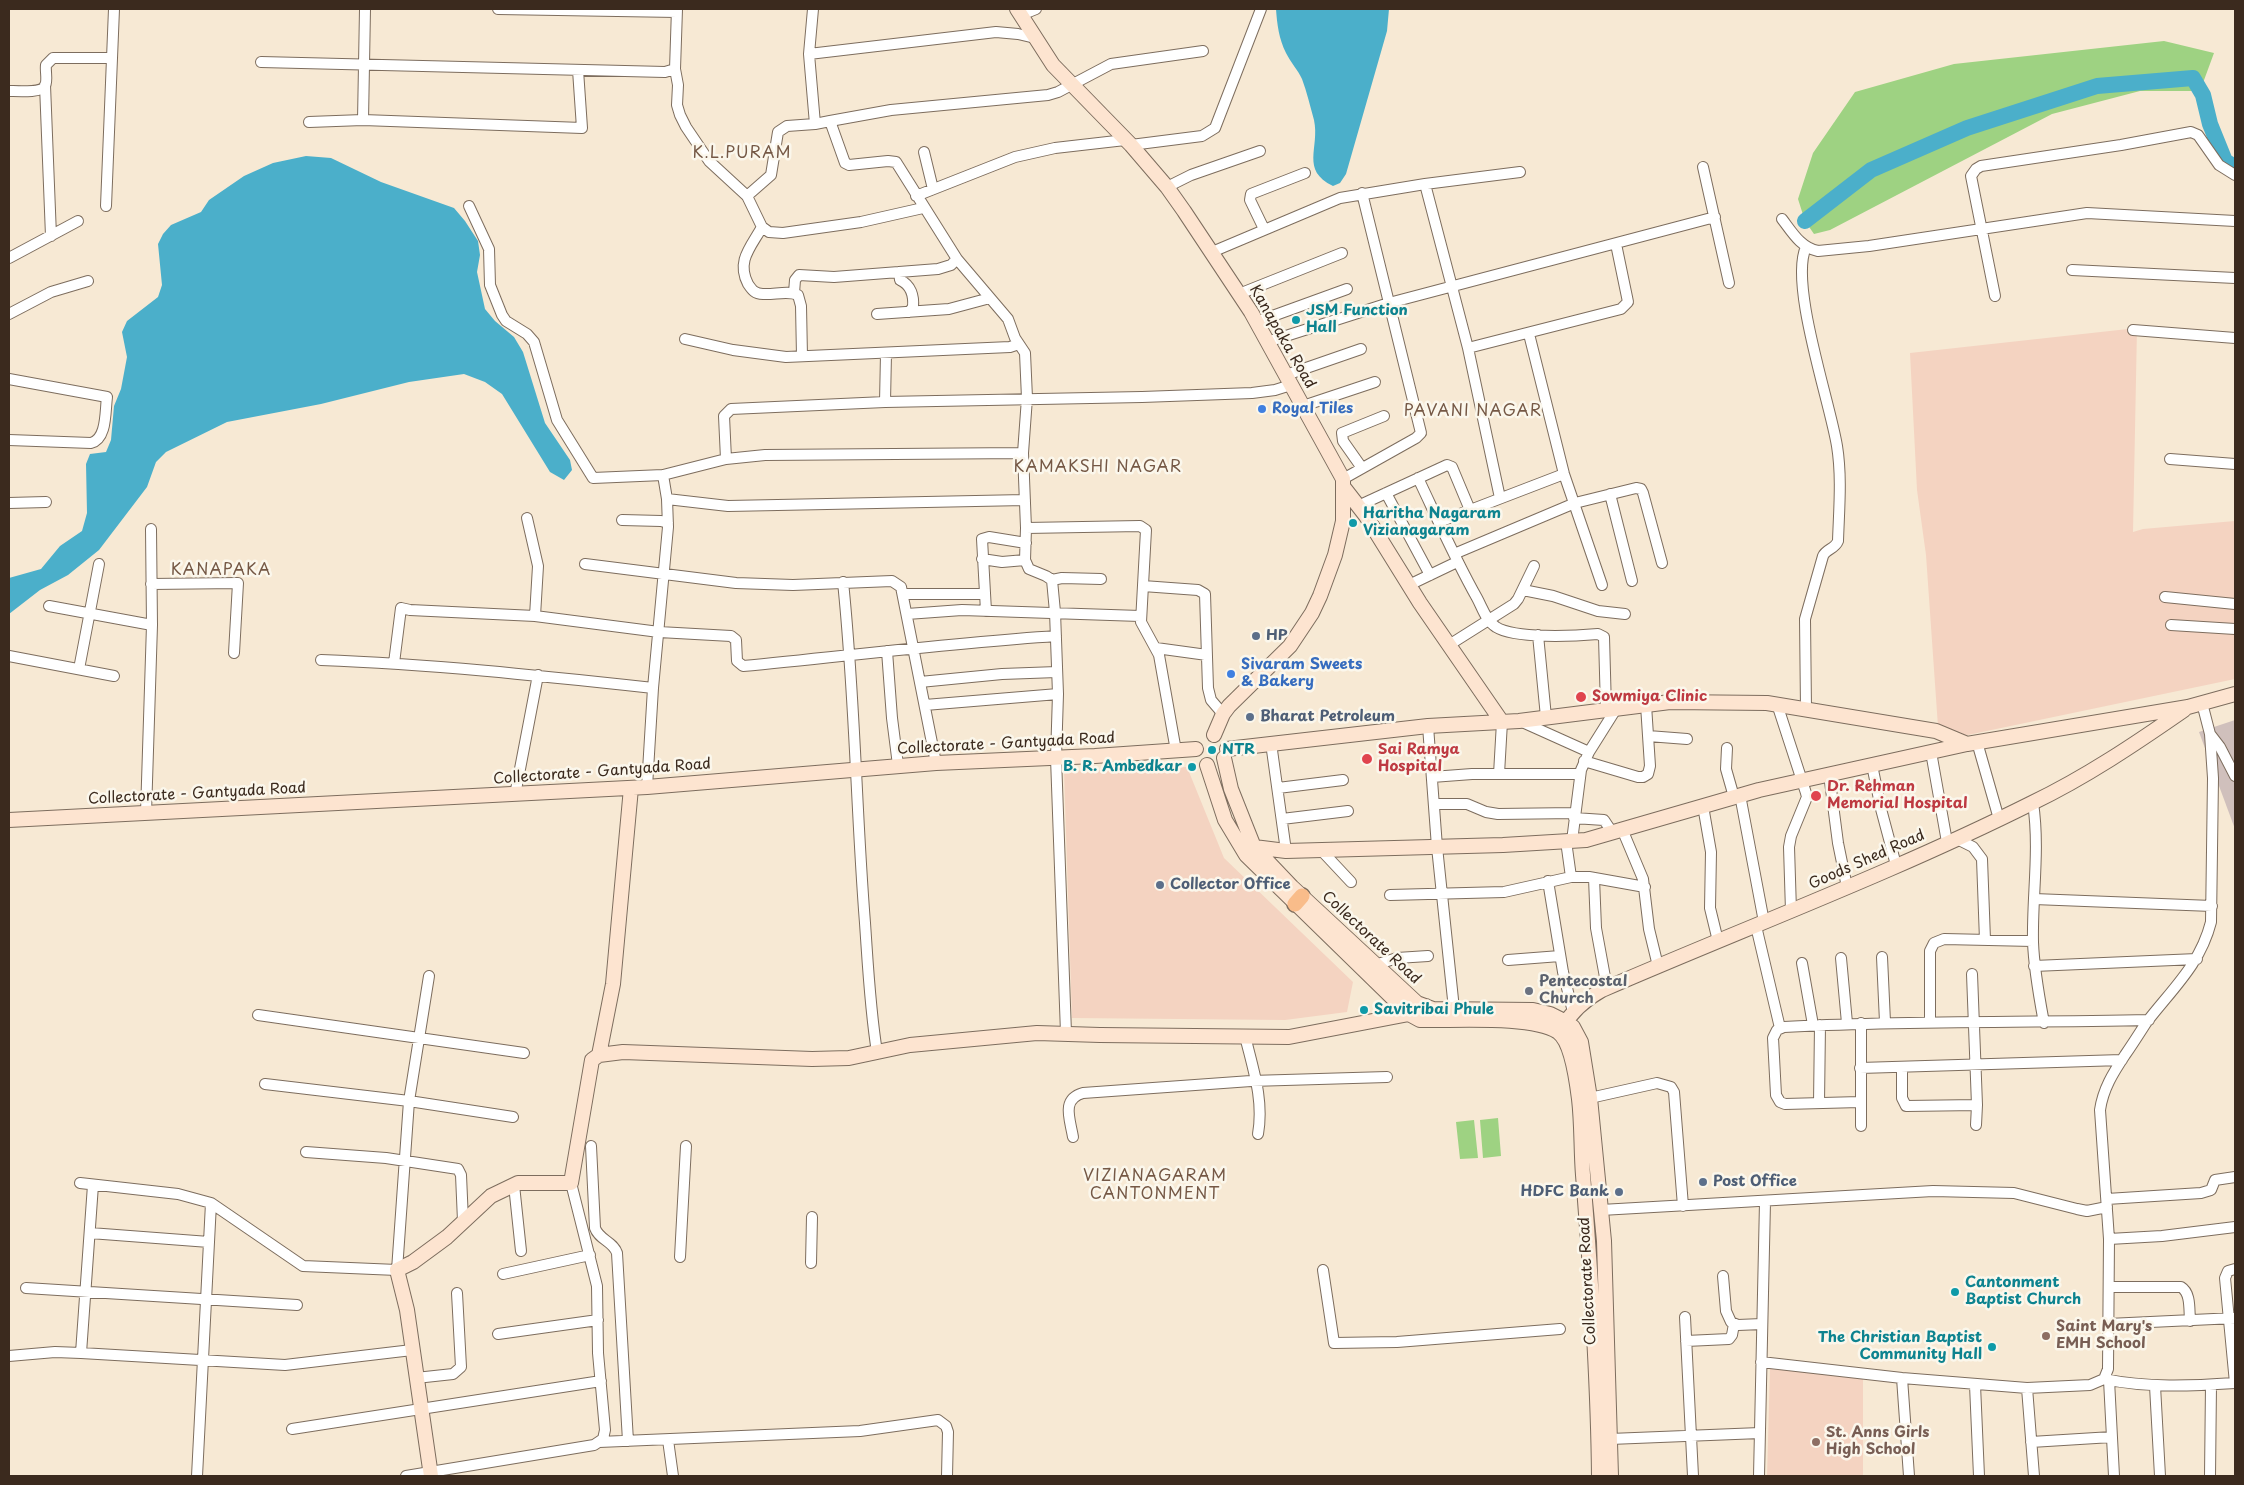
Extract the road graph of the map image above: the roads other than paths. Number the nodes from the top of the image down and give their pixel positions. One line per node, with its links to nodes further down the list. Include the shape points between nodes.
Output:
1 (114, 9): 12 (street)
2 (365, 9): 14 (street)
3 (498, 9): 7 (street)
4 (813, 9): 11 (street)
5 (1036, 9): 8 (street)
6 (1262, 9): 24 (street, via 1215,128 1202,136)
7 (677, 10): 15 (street)
8 (1019, 12): 9 (street, Kanapaka Road)
9 (1035, 38): 11 (street, via 996,32); 18 (street, Kanapaka Road, via 1053,65)
10 (1202, 51): 18 (street, via 1111,64)
11 (809, 54): 23 (street)
12 (112, 58): 17 (street, via 53,58 46,65); 37 (street)
13 (261, 62): 14 (street)
14 (363, 66): 16 (street); 20 (street)
15 (675, 69): 16 (street, via 665,72); 35 (street, via 677,104 686,127 709,161)
16 (578, 70): 20 (street, via 582,128)
17 (45, 85): 19 (street, via 38,90); 47 (street)
18 (1072, 85): 21 (street, via 1048,95 891,110); 24 (street, Kanapaka Road)
19 (9, 92)
20 (363, 120): 22 (street)
21 (830, 121): 23 (street); 36 (street, via 848,166 893,161)
22 (309, 122)
23 (816, 124): 35 (street, via 787,126 778,132 771,175)
24 (1128, 143): 32 (street, Kanapaka Road); 33 (street, via 1055,148 1015,157)
25 (1260, 151): 32 (street)
26 (924, 152): 33 (street)
27 (1703, 167): 40 (street)
28 (1520, 172): 31 (street)
29 (1304, 173): 45 (street, via 1251,194 1250,200)
30 (2235, 175): 46 (street, via 2219,165 2198,135 2191,132 1981,166 1971,176)
31 (1425, 184): 34 (street); 59 (street)
32 (1167, 187): 50 (street, Kanapaka Road)
33 (933, 188): 36 (street)
34 (1362, 193): 45 (street, via 1329,201); 65 (street)
35 (748, 196): 44 (street)
36 (916, 196): 39 (street)
37 (106, 206)
38 (469, 206): 94 (street, via 490,249 490,285 502,315 534,342 557,420 592,477)
39 (924, 208): 44 (street, via 861,222 783,233 769,232); 53 (street)
40 (1715, 217): 48 (street); 58 (street)
41 (1782, 219): 49 (street)
42 (78, 221): 47 (street)
43 (2235, 221): 46 (street, via 2096,212)
44 (762, 227): 61 (street, via 742,265 745,277 758,294)
45 (1264, 229): 50 (street)
46 (1980, 229): 49 (street, via 1861,247 1818,251); 63 (street)
47 (51, 236): 52 (street)
48 (1616, 244): 59 (street); 71 (street, via 1626,306)
49 (1806, 247): 175 (street, via 1801,266 1806,310 1837,446 1841,488 1838,541 1823,556 1805,619)
50 (1212, 252): 62 (street, Kanapaka Road)
51 (1342, 253): 62 (street)
52 (9, 258)
53 (957, 259): 55 (street, via 944,268); 64 (street)
54 (2072, 270): 56 (street)
55 (899, 272): 61 (street, via 834,277 799,275); 66 (street, via 900,280 912,292 913,307)
56 (2235, 278)
57 (88, 281): 67 (street, via 51,292)
58 (1729, 284)
59 (1453, 288): 65 (street); 76 (street)
60 (1347, 289): 69 (street)
61 (794, 294): 79 (street, via 800,298)
62 (1239, 294): 69 (street, Kanapaka Road)
63 (1995, 296)
64 (990, 298): 66 (street, via 949,309); 75 (street, via 1008,319)
65 (1389, 303): 74 (street); 92 (street, via 1421,433)
66 (909, 312): 68 (street)
67 (9, 314)
68 (877, 314)
69 (1256, 322): 74 (street, Kanapaka Road)
70 (2132, 330): 72 (street)
71 (1530, 334): 76 (street); 93 (street)
72 (2235, 338)
73 (685, 339): 79 (street, via 733,350)
74 (1267, 342): 81 (street, Kanapaka Road)
75 (1019, 344): 78 (street); 83 (street, via 1025,358)
76 (1468, 348): 100 (street)
77 (1361, 349): 81 (street)
78 (886, 354): 79 (street); 84 (street)
79 (802, 356)
80 (9, 379): 87 (street, via 107,397 102,435 98,440 90,443)
81 (1289, 380): 83 (street, via 1275,390 1252,393); 85 (street, Kanapaka Road)
82 (1375, 382): 85 (street)
83 (1027, 398): 84 (street); 88 (street)
84 (886, 402): 89 (street, via 731,408 724,416)
85 (1303, 406): 95 (street, Kanapaka Road)
86 (1384, 416): 92 (street, via 1342,433 1343,441)
87 (9, 440)
88 (1023, 453): 89 (street, via 805,453); 101 (street)
89 (726, 459): 94 (street)
90 (2170, 459): 91 (street)
91 (2235, 464)
92 (1362, 468): 95 (street)
93 (1564, 474): 100 (street); 104 (street)
94 (663, 475): 99 (street)
95 (1341, 476): 105 (street, Kanapaka Road); 176 (street, via 1343,521 1335,555 1312,613 1290,646 1251,682)
96 (1418, 478): 97 (street); 106 (street, via 1449,466); 109 (street)
97 (1386, 492): 105 (street); 122 (street)
98 (1610, 494): 104 (street); 117 (street, via 1642,489); 125 (street)
99 (667, 498): 101 (street, via 728,506); 110 (street)
100 (1500, 498): 106 (street)
101 (1025, 500): 112 (street)
102 (46, 502): 103 (street)
103 (9, 503)
104 (1575, 503): 114 (street); 129 (street)
105 (1358, 506): 128 (street, Kanapaka Road)
106 (1470, 510): 109 (street)
107 (527, 518): 142 (street, via 538,566)
108 (622, 520): 110 (street)
109 (1439, 522): 114 (street)
110 (668, 523): 121 (street)
111 (151, 528): 127 (street)
112 (1026, 528): 113 (street); 130 (street, via 1144,528 1147,534)
113 (1026, 543): 115 (street, via 985,537 981,542); 116 (street)
114 (1455, 558): 122 (street); 144 (street)
115 (982, 559): 116 (street, via 1002,562); 133 (street)
116 (1025, 560): 124 (street, via 1029,569)
117 (1662, 563)
118 (99, 564): 139 (street)
119 (585, 564): 121 (street)
120 (1534, 566): 131 (street)
121 (662, 574): 126 (street, via 736,583 793,585); 148 (street)
122 (1430, 575): 128 (street)
123 (1101, 579): 124 (street)
124 (1052, 580): 138 (street)
125 (1632, 581)
126 (844, 582): 132 (street, via 892,581 900,585); 158 (street)
127 (151, 584): 145 (street); 155 (street, via 238,583)
128 (1409, 585): 151 (street, Kanapaka Road)
129 (1602, 585)
130 (1142, 586): 143 (street); 156 (street, via 1202,591 1206,599)
131 (1523, 590): 141 (street, via 1553,596 1598,612); 144 (street, via 1514,604)
132 (903, 594): 133 (street); 140 (street)
133 (985, 594): 137 (street)
134 (2165, 597): 135 (street)
135 (2235, 604)
136 (49, 606): 139 (street)
137 (986, 611): 138 (street); 140 (street)
138 (1055, 612): 143 (street); 150 (street)
139 (89, 614): 145 (street); 161 (street)
140 (907, 614): 152 (street)
141 (1625, 614)
142 (535, 616): 148 (street); 160 (street, via 401,608)
143 (1140, 616): 153 (street, via 1143,628)
144 (1489, 621): 149 (street, via 1497,628); 151 (street)
145 (152, 625): 217 (street)
146 (2171, 625): 147 (street)
147 (2235, 629)
148 (659, 632): 158 (street, via 733,637 738,662 742,666); 166 (street)
149 (1538, 635): 174 (street, via 1598,634 1604,637); 177 (street)
150 (1056, 636): 152 (street); 162 (street)
151 (1449, 646): 179 (street, Kanapaka Road)
152 (913, 648): 154 (street); 165 (street)
153 (1156, 648): 156 (street); 189 (street)
154 (887, 651): 158 (street); 195 (street)
155 (234, 653)
156 (1207, 655): 176 (street, via 1209,694)
157 (9, 656): 161 (street)
158 (851, 656): 198 (street)
159 (321, 660): 160 (street)
160 (394, 663): 163 (street)
161 (79, 669): 164 (street)
162 (1057, 672): 165 (street); 167 (street)
163 (538, 675): 166 (street); 210 (street)
164 (114, 676)
165 (920, 682): 171 (street)
166 (653, 688): 206 (street)
167 (1058, 694): 171 (street); 193 (street)
168 (2235, 694): 169 (street, Goods Shed Road)
169 (2202, 703): 173 (street, Goods Shed Road); 181 (street)
170 (1777, 704): 172 (street, via 1670,702); 175 (street); 205 (street)
171 (925, 705): 194 (street)
172 (1646, 705): 174 (street); 183 (street)
173 (2188, 707): 185 (street, Goods Shed Road); 213 (street, Goods Shed Road, via 2111,760)
174 (1611, 709): 177 (street); 192 (street)
175 (1806, 709): 185 (street, via 1936,731)
176 (1223, 714): 182 (street)
177 (1546, 717): 178 (street)
178 (1519, 721): 179 (street); 192 (street)
179 (1502, 722): 180 (street); 199 (street)
180 (1428, 726): 186 (street); 203 (street)
181 (2210, 734): 202 (street); 240 (street)
182 (1214, 735): 188 (street, via 1200,740); 191 (street, via 1222,740)
183 (1648, 736): 184 (street); 192 (street, via 1650,766 1646,776 1622,774)
184 (1687, 739)
185 (1972, 743): 190 (street, Goods Shed Road); 220 (street)
186 (1271, 744): 191 (street); 208 (street)
187 (1727, 748): 212 (street, via 1726,769)
188 (1196, 749): 189 (street, Collectorate - Gantyada Road); 196 (street, Collectorate Road, via 1199,759)
189 (1176, 751): 193 (street, Collectorate - Gantyada Road)
190 (1931, 752): 197 (street, Goods Shed Road); 223 (street)
191 (1226, 753): 196 (street, via 1217,764); 209 (street, Collectorate Road)
192 (1586, 757): 200 (street)
193 (1056, 758): 194 (street, Collectorate - Gantyada Road); 273 (street)
194 (936, 762): 195 (street, Collectorate - Gantyada Road)
195 (898, 765): 198 (street, Collectorate - Gantyada Road)
196 (1207, 765): 211 (street, Collectorate Road)
197 (1872, 765): 201 (street, Goods Shed Road); 229 (street)
198 (854, 769): 206 (street, Collectorate - Gantyada Road); 276 (street, via 869,986)
199 (1499, 774): 200 (street); 203 (street)
200 (1580, 774): 218 (street)
201 (1829, 774): 205 (street, Goods Shed Road); 235 (street)
202 (2235, 776)
203 (1432, 777): 214 (street)
204 (1343, 780): 208 (street)
205 (1802, 781): 212 (street, Goods Shed Road); 241 (street, via 1807,797 1789,846)
206 (647, 787): 207 (street, Collectorate - Gantyada Road)
207 (631, 788): 210 (street, Collectorate - Gantyada Road); 278 (street, via 613,984)
208 (1278, 788): 219 (street)
209 (1231, 789): 211 (street); 225 (street, Collectorate Road)
210 (516, 795): 217 (street, Collectorate - Gantyada Road)
211 (1217, 796): 239 (street, Collectorate Road, via 1225,820 1246,855)
212 (1737, 796): 215 (street, Goods Shed Road); 242 (street)
213 (2033, 803): 220 (street, Goods Shed Road); 238 (street, via 2036,830)
214 (1434, 804): 218 (street, via 1467,804 1498,814); 226 (street)
215 (1703, 806): 222 (street, Goods Shed Road); 244 (street, via 1711,852 1710,908)
216 (1348, 811): 219 (street)
217 (146, 813): 221 (street, Collectorate - Gantyada Road)
218 (1574, 816): 222 (street, via 1604,820); 224 (street)
219 (1282, 819): 228 (street)
220 (1999, 819): 223 (street, Goods Shed Road)
221 (9, 820)
222 (1617, 831): 224 (street, Goods Shed Road); 234 (street, via 1637,862)
223 (1951, 840): 229 (street, Goods Shed Road); 243 (street, via 1973,847 1982,859)
224 (1569, 841): 226 (street, Goods Shed Road); 230 (street)
225 (1254, 847): 228 (street, Goods Shed Road); 239 (street, Collectorate Road)
226 (1437, 847): 227 (street, Goods Shed Road); 236 (street)
227 (1321, 850): 228 (street, Goods Shed Road); 233 (street)
228 (1286, 851)
229 (1896, 865): 235 (street, Goods Shed Road)
230 (1571, 877): 231 (street); 232 (street)
231 (1594, 878): 234 (street); 258 (street, via 1596,928)
232 (1548, 881): 236 (street, via 1504,892); 247 (street)
233 (1351, 882)
234 (1645, 886): 254 (street, via 1649,929)
235 (1847, 887): 241 (street, Goods Shed Road)
236 (1442, 894): 237 (street); 260 (street)
237 (1390, 895)
238 (2034, 898): 240 (street); 245 (street)
239 (1298, 900): 253 (street, Collectorate Road); 261 (street, Collectorate Road)
240 (2212, 906): 250 (street, via 2212,922)
241 (1791, 911): 242 (street, Goods Shed Road)
242 (1760, 924): 244 (street, Goods Shed Road); 272 (street)
243 (1985, 940): 245 (street); 266 (street, via 1944,940 1931,946)
244 (1718, 941): 254 (street, Goods Shed Road)
245 (2033, 941): 255 (street)
246 (1428, 956): 253 (street, via 1397,958)
247 (1560, 956): 251 (street); 264 (street)
248 (1882, 957): 265 (street)
249 (1841, 958): 268 (street)
250 (2197, 958): 255 (street); 263 (street)
251 (1508, 960)
252 (1802, 963): 271 (street)
253 (1375, 965): 259 (street, Collectorate Road, via 1417,1003)
254 (1658, 966): 258 (street, Goods Shed Road)
255 (2034, 966): 270 (street)
256 (1972, 974): 267 (street)
257 (429, 976): 275 (street)
258 (1607, 988): 264 (street, Goods Shed Road, via 1584,1001)
259 (1426, 1006): 260 (street, Collectorate Road); 261 (street)
260 (1454, 1009): 264 (street, Collectorate Road, via 1533,1010)
261 (1409, 1014): 264 (street, Collectorate Road, via 1420,1020); 274 (street, via 1289,1036)
262 (258, 1015): 275 (street)
263 (2149, 1020): 270 (street); 279 (street)
264 (1566, 1022): 286 (street, Collectorate Road, via 1573,1027 1581,1042); 370 (street, Collectorate Road, via 1579,1099 1591,1277)
265 (1885, 1022): 266 (street); 269 (street)
266 (1930, 1022): 267 (street)
267 (1973, 1022): 270 (street); 280 (street)
268 (1847, 1023): 269 (street); 271 (street)
269 (1861, 1023): 282 (street)
270 (2044, 1023)
271 (1817, 1025): 272 (street); 289 (street)
272 (1780, 1028): 289 (street, via 1773,1038 1777,1099 1785,1104)
273 (1066, 1033): 274 (street); 276 (street, via 954,1040)
274 (1245, 1036): 284 (street)
275 (419, 1038): 277 (street); 287 (street)
276 (877, 1052): 278 (street, via 849,1058 812,1059 623,1052)
277 (524, 1053)
278 (599, 1055): 301 (street, via 592,1060)
279 (2122, 1060): 280 (street); 306 (street, via 2102,1096 2100,1110)
280 (1975, 1064): 281 (street); 290 (street)
281 (1902, 1067): 282 (street); 290 (street, via 1902,1098 1906,1106)
282 (1860, 1068): 288 (street)
283 (1387, 1077): 284 (street)
284 (1256, 1080): 294 (street, via 1261,1114); 295 (street, via 1075,1095 1069,1106)
285 (264, 1084): 287 (street)
286 (1590, 1098): 308 (street, via 1657,1084 1671,1087); 309 (street, Collectorate Road)
287 (409, 1100): 291 (street); 299 (street)
288 (1860, 1102): 289 (street); 292 (street)
289 (1819, 1103)
290 (1977, 1105): 293 (street)
291 (513, 1117)
292 (1860, 1126)
293 (1976, 1126)
294 (1258, 1134)
295 (1072, 1137)
296 (591, 1146): 362 (street, via 595,1228 617,1252)
297 (686, 1146): 318 (street)
298 (306, 1152): 299 (street)
299 (405, 1160): 311 (street, via 458,1169); 321 (street)
300 (2235, 1177): 306 (street, via 2215,1180 2211,1190 2201,1193)
301 (571, 1182): 304 (street); 317 (street)
302 (80, 1183): 303 (street)
303 (93, 1185): 307 (street, via 178,1194); 313 (street)
304 (514, 1185): 311 (street, via 491,1196); 316 (street)
305 (1766, 1202): 306 (street, via 1979,1191 2014,1193 2087,1211); 308 (street); 336 (street)
306 (2107, 1203): 314 (street)
307 (211, 1204): 315 (street); 321 (street, via 304,1266)
308 (1683, 1206): 309 (street)
309 (1601, 1210): 361 (street, Collectorate Road)
310 (812, 1217): 319 (street)
311 (463, 1221): 321 (street, via 447,1237)
312 (2235, 1227): 314 (street)
313 (90, 1233): 315 (street); 327 (street)
314 (2109, 1239): 325 (street)
315 (208, 1242): 329 (street)
316 (521, 1251)
317 (590, 1255): 323 (street); 333 (street, via 597,1286)
318 (680, 1257)
319 (810, 1263)
320 (2235, 1269): 332 (street, via 2228,1271 2225,1278)
321 (397, 1270): 341 (street)
322 (1323, 1270): 338 (street, via 1334,1343 1397,1342)
323 (503, 1274)
324 (1723, 1276): 335 (street, via 1726,1311)
325 (2109, 1287): 334 (street, via 2181,1287 2188,1296); 337 (street)
326 (26, 1288): 327 (street)
327 (85, 1291): 329 (street); 342 (street)
328 (457, 1293): 346 (street, via 461,1367 453,1374)
329 (205, 1299): 330 (street); 344 (street)
330 (297, 1305)
331 (1685, 1317): 340 (street)
332 (2232, 1318): 334 (street); 350 (street)
333 (598, 1320): 339 (street); 349 (street)
334 (2190, 1320): 337 (street)
335 (1734, 1324): 336 (street); 340 (street, via 1732,1337 1726,1340)
336 (1762, 1324): 345 (street)
337 (2108, 1324): 348 (street)
338 (1560, 1329)
339 (498, 1334)
340 (1686, 1341): 358 (street)
341 (412, 1350): 344 (street, via 285,1365); 346 (street)
342 (81, 1353): 343 (street); 344 (street)
343 (9, 1356)
344 (202, 1360): 366 (street)
345 (1761, 1362): 347 (street); 357 (street)
346 (416, 1378): 355 (street)
347 (1902, 1378): 351 (street); 374 (street)
348 (2106, 1380): 353 (street); 354 (street, via 2090,1385); 359 (street)
349 (601, 1381): 355 (street); 363 (street, via 604,1434)
350 (2235, 1383): 352 (street)
351 (1975, 1385): 354 (street); 375 (street)
352 (2211, 1385): 353 (street); 379 (street)
353 (2156, 1386): 378 (street)
354 (2027, 1388): 364 (street)
355 (421, 1410): 356 (street); 365 (street)
356 (292, 1429)
357 (1760, 1433): 358 (street); 373 (street)
358 (1690, 1436): 361 (street); 372 (street)
359 (2112, 1437): 364 (street); 377 (street)
360 (668, 1440): 362 (street); 368 (street); 369 (street, via 860,1431 938,1420 948,1432)
361 (1610, 1440): 371 (street, Collectorate Road)
362 (628, 1441): 363 (street)
363 (599, 1442): 365 (street)
364 (2031, 1442): 376 (street)
365 (430, 1474): 367 (street)
366 (197, 1476)
367 (406, 1476)
368 (673, 1476)
369 (947, 1476)
370 (1599, 1476)
371 (1611, 1476)
372 (1693, 1476)
373 (1759, 1476)
374 (1909, 1476)
375 (1979, 1476)
376 (2034, 1476)
377 (2114, 1476)
378 (2160, 1476)
379 (2210, 1476)

